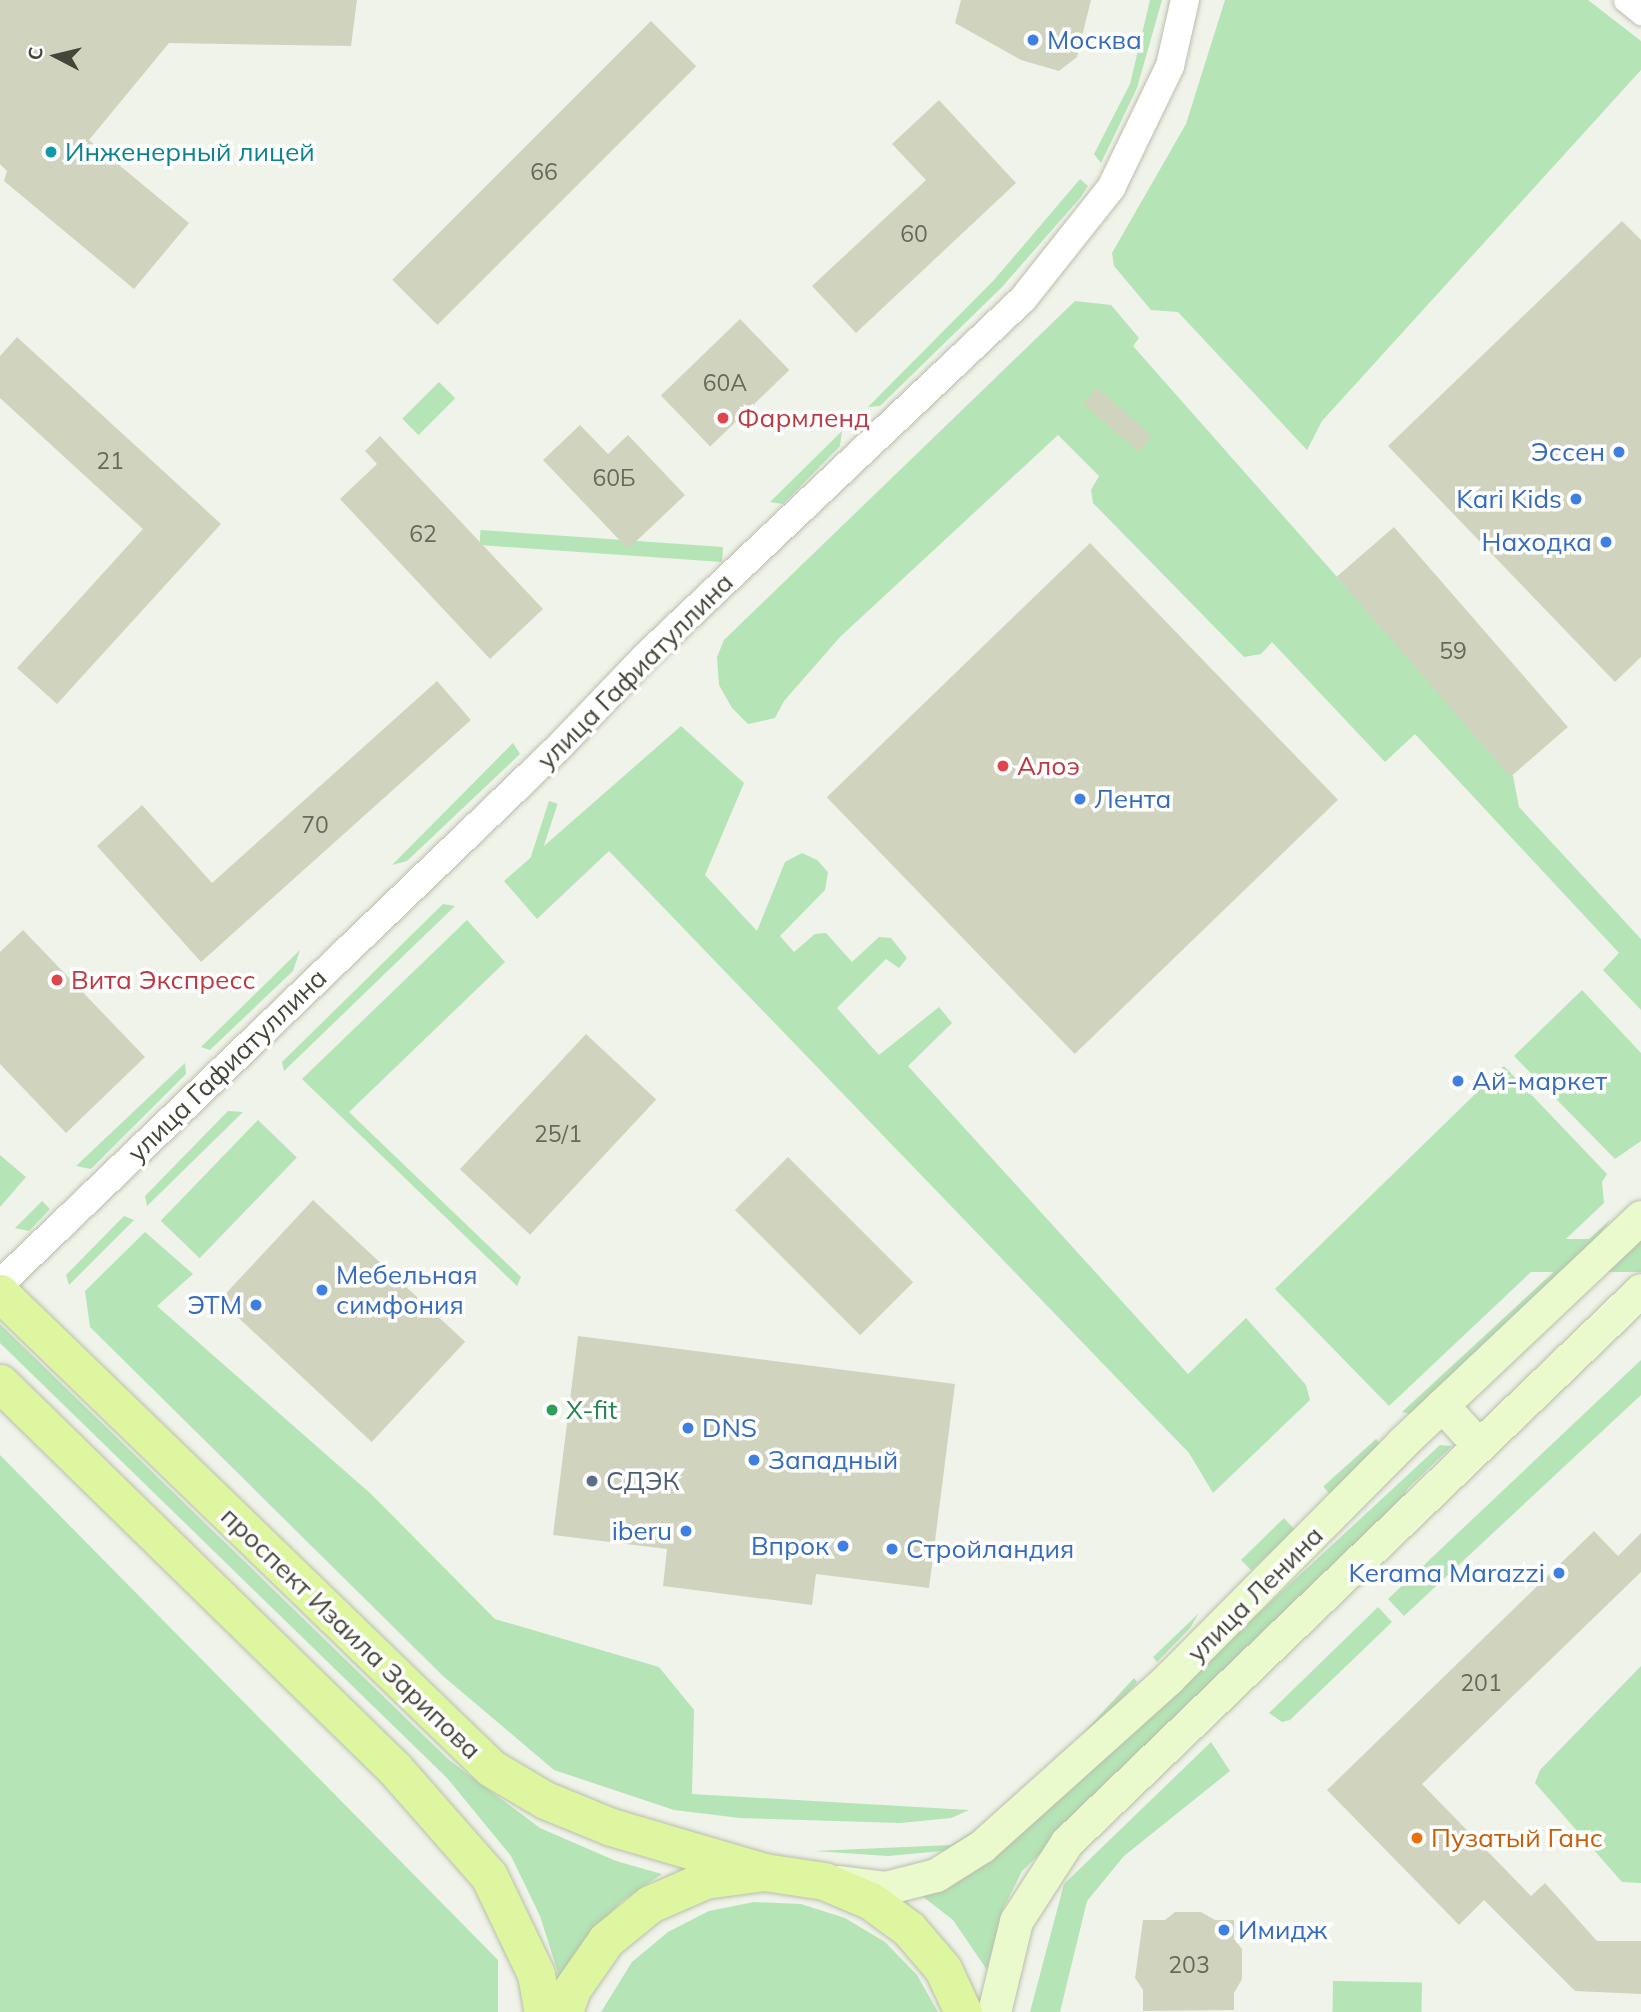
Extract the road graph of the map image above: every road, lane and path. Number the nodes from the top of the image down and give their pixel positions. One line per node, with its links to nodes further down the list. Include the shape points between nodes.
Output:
1 (1185, 0): 5 (street, улица Гафиатуллина, via 1170,66 1111,188 1023,299 646,656 558,748)
2 (1625, 0): 3 (street)
3 (1641, 13)
4 (1641, 1217): 9 (main road, улица Ленина)
5 (0, 1284)
6 (1641, 1290): 10 (main road, улица Ленина)
7 (0, 1293): 11 (main road, проспект Изаила Зарипова, via 491,1768 545,1800 611,1827)
8 (0, 1383): 13 (main road, via 395,1769 489,1876 536,1974)
9 (1442, 1405): 10 (main road); 12 (main road, улица Ленина, via 1168,1679 982,1846 936,1875 885,1888)
10 (1479, 1446): 16 (main road, улица Ленина, via 1067,1842 1016,1921)
11 (764, 1872): 12 (main road); 14 (main road, via 705,1880 650,1904 606,1940 572,1989)
12 (824, 1881): 15 (main road, via 871,1901 909,1929 943,1969)
13 (543, 2012)
14 (564, 2012)
15 (963, 2012)
16 (994, 2012)

